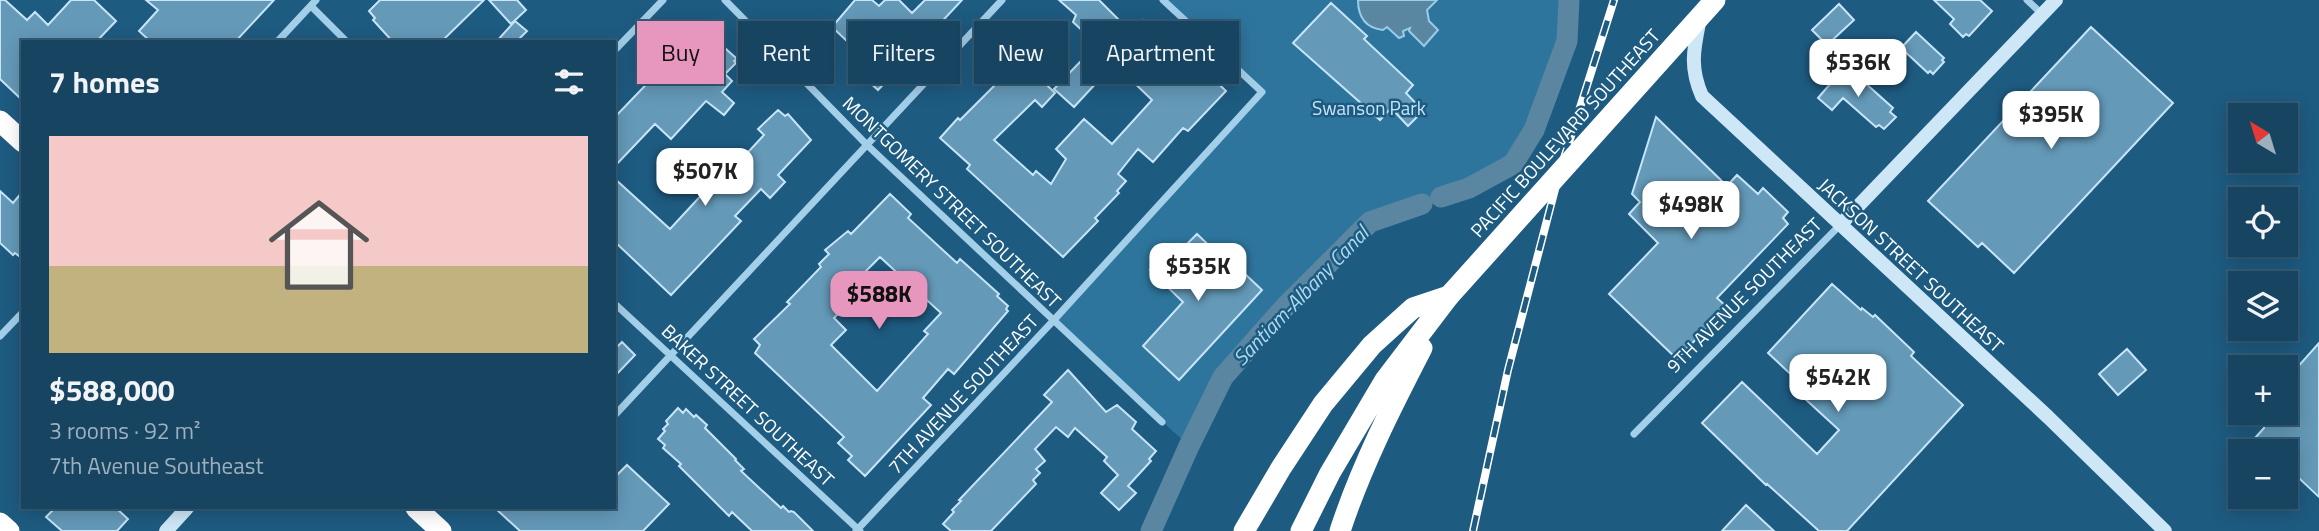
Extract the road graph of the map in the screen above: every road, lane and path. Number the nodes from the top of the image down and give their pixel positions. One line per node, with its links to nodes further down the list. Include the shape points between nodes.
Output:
1 (663, 0): 13 (street)
2 (725, 0): 16 (street, MONTGOMERY STREET SOUTHEAST)
3 (1002, 0): 16 (street)
4 (1163, 0): 21 (street, 7TH AVENUE SOUTHEAST, via 1262,92)
5 (1704, 0): 17 (street, JACKSON STREET SOUTHEAST, via 1692,57 1702,96)
6 (1715, 0): 18 (highway, PACIFIC BOULEVARD SOUTHEAST, bridge)
7 (2027, 0): 10 (street)
8 (2056, 0): 10 (street, 9TH AVENUE SOUTHEAST)
9 (314, 3): 11 (street); 12 (street)
10 (2042, 15): 17 (street, 9TH AVENUE SOUTHEAST)
11 (279, 40)
12 (345, 40)
13 (616, 49)
14 (0, 121): 15 (highway)
15 (21, 140)
16 (867, 145): 21 (street, MONTGOMERY STREET SOUTHEAST); 23 (street)
17 (1840, 225): 26 (street, 9TH AVENUE SOUTHEAST); 37 (street, JACKSON STREET SOUTHEAST)
18 (1449, 296): 34 (highway, via 1413,307 1372,345 1323,404); 35 (highway, via 1385,380); 36 (highway, via 1382,426)
19 (616, 305): 23 (street, BAKER STREET SOUTHEAST)
20 (21, 314): 22 (street)
21 (1053, 321): 25 (street, MONTGOMERY STREET SOUTHEAST); 30 (street, 7TH AVENUE SOUTHEAST)
22 (0, 336)
23 (671, 356): 24 (street); 30 (street, BAKER STREET SOUTHEAST)
24 (616, 414)
25 (1162, 422)
26 (1634, 434)
27 (186, 509): 32 (street)
28 (417, 509): 33 (highway)
29 (0, 523): 31 (highway)
30 (858, 530)
31 (9, 531)
32 (166, 531)
33 (441, 531)
34 (1244, 531)
35 (1301, 531)
36 (1340, 531)
37 (2165, 531)

